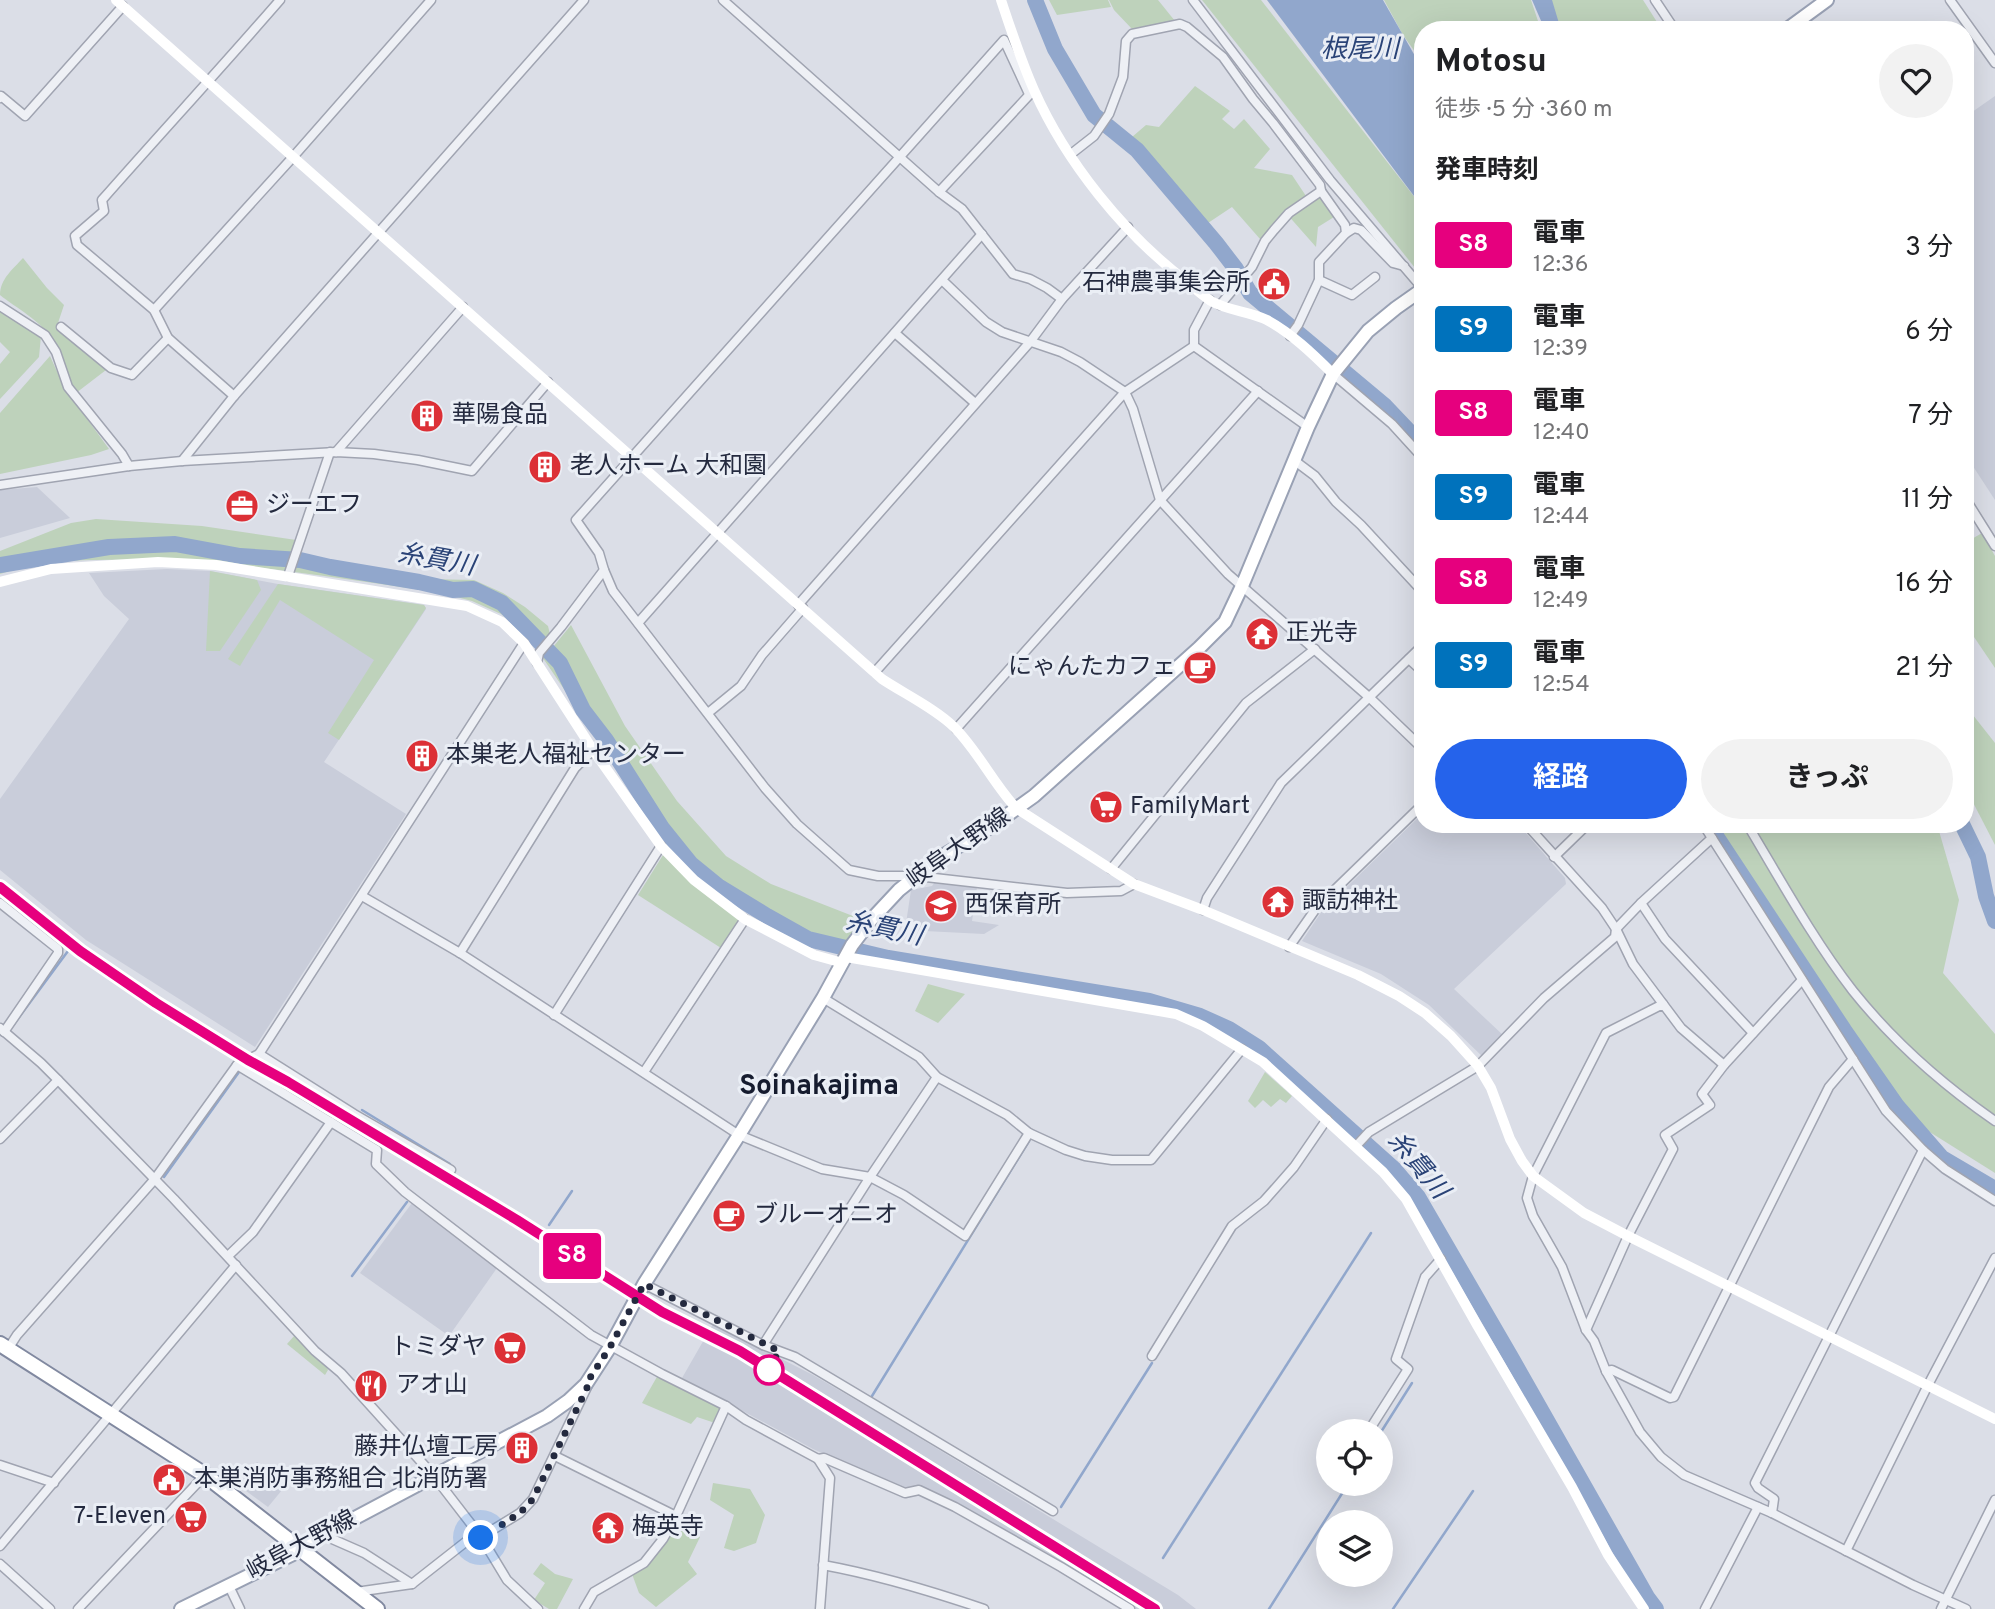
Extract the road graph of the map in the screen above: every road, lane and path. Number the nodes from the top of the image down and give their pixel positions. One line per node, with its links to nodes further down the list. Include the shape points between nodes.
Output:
1 (280, 0): 16 (street)
2 (431, 0): 21 (street)
3 (584, 0): 25 (street)
4 (723, 0): 20 (street)
5 (1001, 0): 17 (street)
6 (1192, 0): 28 (street, via 1330,180)
7 (1656, 0): 11 (street)
8 (1827, 0): 12 (main road)
9 (1950, 0): 13 (street)
10 (120, 3): 16 (street); 18 (street, via 24,116)
11 (1669, 21)
12 (1798, 21)
13 (1965, 21)
14 (1974, 34): 15 (street)
15 (1995, 63)
16 (209, 82): 21 (street); 38 (street, via 102,200 104,211 75,236 77,245)
17 (1032, 93): 19 (street); 20 (street, via 1003,40); 23 (street)
18 (0, 98)
19 (1071, 155): 22 (street, via 1094,136 1109,114 1123,76 1125,41 1132,34 1180,24 1223,57); 24 (street)
20 (900, 156): 23 (street); 54 (street)
21 (293, 157): 25 (street); 38 (street)
22 (1321, 191): 26 (street); 35 (street, via 1289,214 1265,241 1252,267)
23 (939, 192): 27 (street, via 962,209)
24 (1128, 228): 34 (street); 35 (street, via 1161,262)
25 (378, 232): 37 (street); 49 (street)
26 (1346, 233): 28 (street, via 1361,230 1393,263); 32 (street, via 1320,262)
27 (982, 234): 31 (street); 34 (street, via 1013,274)
28 (1404, 266): 30 (street)
29 (1375, 277): 32 (street, via 1352,295)
30 (1414, 278)
31 (942, 280): 40 (street); 43 (street, via 986,322)
32 (1319, 280): 41 (street)
33 (1414, 295): 45 (main road, 岐阜大野線, via 1368,331)
34 (1062, 299): 43 (street)
35 (1215, 303): 41 (street, via 1266,319); 44 (street, via 1194,330)
36 (0, 306): 57 (street, via 45,335 68,387)
37 (463, 307): 46 (street); 53 (street)
38 (154, 310): 42 (street)
39 (61, 327): 42 (street, via 111,368 132,375)
40 (895, 333): 50 (street); 61 (street)
41 (1291, 335): 45 (street)
42 (168, 338): 49 (street)
43 (1030, 342): 48 (street, via 1061,352); 50 (street)
44 (1195, 346): 47 (street); 48 (street)
45 (1337, 368): 51 (main road, 岐阜大野線); 52 (street)
46 (548, 382): 53 (street, via 472,471 396,457); 54 (street)
47 (1258, 391): 51 (street); 59 (street)
48 (1125, 392): 59 (street); 76 (street)
49 (234, 396): 55 (street)
50 (975, 403): 68 (street)
51 (1308, 426): 56 (main road, 岐阜大野線)
52 (1414, 448)
53 (333, 452): 55 (street); 64 (street)
54 (632, 458): 61 (street); 63 (street, via 576,520 599,553)
55 (182, 461): 57 (street)
56 (1295, 461): 66 (street, via 1315,476); 67 (main road, 岐阜大野線)
57 (129, 466): 58 (street)
58 (0, 485)
59 (1160, 500): 67 (street); 79 (street)
60 (1974, 512): 62 (street)
61 (718, 533): 68 (street); 69 (street)
62 (1995, 546)
63 (604, 570): 69 (street, via 613,591); 73 (street)
64 (289, 572): 65 (street, via 158,562 65,568); 70 (street, via 467,606 502,622)
65 (0, 582)
66 (1414, 582)
67 (1242, 586): 71 (street); 82 (main road, 岐阜大野線, via 1225,622 1199,648)
68 (800, 606): 76 (street); 78 (street, via 741,687)
69 (638, 624): 78 (street)
70 (524, 643): 73 (street); 94 (street)
71 (1315, 649): 77 (street); 91 (street, via 1246,703)
72 (1414, 654): 74 (street)
73 (538, 658): 81 (street)
74 (1409, 659): 75 (street); 77 (street)
75 (1414, 664)
76 (875, 672): 79 (street)
77 (1370, 698): 80 (street); 97 (street, via 1281,783)
78 (708, 713): 92 (street, via 797,824 849,870)
79 (956, 729): 82 (street)
80 (1414, 740)
81 (593, 750): 89 (street); 101 (street, via 575,768)
82 (1016, 808): 91 (street); 92 (main road, 岐阜大野線)
83 (1414, 813): 100 (street, via 1317,908)
84 (1534, 833): 90 (street)
85 (1579, 833): 90 (street)
86 (1709, 833): 88 (street)
87 (1752, 833): 119 (street, via 1853,990 1902,1044)
88 (1712, 838): 96 (street); 103 (street)
89 (662, 846): 98 (street, via 694,880); 106 (street)
90 (1554, 857): 99 (street)
91 (1111, 869): 93 (street)
92 (917, 876): 93 (street, via 1067,893 1121,891); 102 (main road, 岐阜大野線, via 871,920)
93 (1134, 884): 97 (street)
94 (362, 896): 101 (street); 110 (street)
95 (0, 903): 107 (street, via 58,949)
96 (1641, 903): 99 (street); 108 (street, via 1665,939)
97 (1203, 911): 100 (street)
98 (745, 919): 102 (street, via 814,955); 115 (street)
99 (1616, 929): 105 (street, via 1633,964); 114 (street, via 1615,937 1545,998)
100 (1289, 947): 114 (street, via 1399,996 1451,1036)
101 (460, 953): 106 (street)
102 (845, 960): 104 (main road, 岐阜大野線); 109 (street, via 1176,1014)
103 (1802, 980): 108 (street); 111 (street)
104 (822, 998): 116 (street, via 919,1057); 122 (main road, 岐阜大野線)
105 (1663, 1004): 113 (street, via 1681,1028); 127 (street, via 1606,1033)
106 (554, 1015): 115 (street)
107 (2, 1030): 117 (street)
108 (1753, 1033): 113 (street)
109 (1242, 1049): 118 (street); 121 (street, via 1151,1160 1084,1156)
110 (259, 1054): 112 (street); 126 (street)
111 (1853, 1059): 125 (street, via 1886,1111); 137 (street, via 1829,1087)
112 (237, 1065): 120 (street); 129 (street)
113 (1724, 1065): 131 (street, via 1702,1094 1710,1105 1665,1135 1673,1149)
114 (1478, 1066): 124 (street); 127 (street, via 1510,1139)
115 (644, 1072): 122 (street)
116 (937, 1077): 121 (street, via 1007,1115); 128 (street)
117 (58, 1080): 123 (street); 129 (street)
118 (1327, 1119): 124 (street); 143 (street, via 1264,1201 1232,1226)
119 (1995, 1121)
120 (331, 1122): 132 (street, via 253,1232); 142 (street, via 377,1150 376,1164 405,1192)
121 (1029, 1133): 128 (street, via 965,1236)
122 (739, 1135): 128 (street, via 822,1169); 136 (main road, 岐阜大野線)
123 (0, 1139)
124 (1358, 1144): 134 (street, via 1406,1199)
125 (1923, 1150): 130 (street); 139 (street)
126 (451, 1170)
127 (1533, 1176): 131 (street, via 1584,1213); 138 (street, via 1527,1199 1562,1267)
128 (870, 1177): 140 (street)
129 (154, 1180): 132 (street); 141 (street)
130 (1995, 1200)
131 (1628, 1236): 137 (street); 138 (street)
132 (228, 1256): 135 (street)
133 (1995, 1258): 146 (street)
134 (1441, 1259): 149 (street, via 1425,1277 1396,1359 1408,1369); 183 (street, via 1608,1556)
135 (236, 1265): 148 (street); 155 (street)
136 (644, 1284): 140 (street); 142 (main road, 岐阜大野線)
137 (1728, 1286): 139 (street); 144 (street, via 1674,1397)
138 (1586, 1330): 144 (street)
139 (1828, 1336): 146 (street); 160 (street, via 1755,1483 1774,1499)
140 (764, 1345): 159 (street, via 794,1357)
141 (4, 1346): 148 (highway)
142 (610, 1347): 145 (main road, 岐阜大野線); 147 (street)
143 (1152, 1356)
144 (1606, 1371): 158 (street, via 1640,1432 1670,1465)
145 (586, 1384): 151 (street); 155 (main road, 岐阜大野線, via 547,1416)
146 (1928, 1385): 150 (street); 166 (street)
147 (726, 1406): 152 (street); 161 (street)
148 (112, 1415): 154 (highway); 156 (street)
149 (1376, 1419)
150 (1995, 1419)
151 (555, 1456): 161 (street); 163 (street, via 533,1499 520,1513)
152 (818, 1459): 168 (street, via 830,1478); 182 (street, via 905,1493 919,1490 943,1501)
153 (0, 1465): 156 (street)
154 (205, 1475): 165 (highway); 174 (street)
155 (434, 1476): 162 (main road, 岐阜大野線); 163 (street)
156 (54, 1483): 164 (street)
157 (1995, 1500): 172 (street)
158 (1758, 1507): 160 (street); 184 (street)
159 (1053, 1511)
160 (1772, 1513): 166 (street)
161 (676, 1517): 179 (street, via 644,1563 594,1592)
162 (323, 1535): 165 (main road, 岐阜大野線); 170 (street, via 364,1553)
163 (479, 1535): 170 (street); 178 (street, via 507,1580)
164 (0, 1546)
165 (301, 1550): 169 (main road, 岐阜大野線); 171 (highway)
166 (1846, 1551): 172 (street)
167 (0, 1564): 173 (street)
168 (823, 1565): 180 (street); 181 (street, via 925,1589)
169 (228, 1584): 175 (main road, 岐阜大野線); 176 (street)
170 (412, 1584): 171 (street)
171 (356, 1592): 177 (highway)
172 (1945, 1600): 185 (street); 186 (street)
173 (50, 1609)
174 (78, 1609)
175 (181, 1609)
176 (240, 1609)
177 (377, 1609)
178 (538, 1609)
179 (584, 1609)
180 (820, 1609)
181 (983, 1609)
182 (1129, 1609)
183 (1644, 1609)
184 (1705, 1609)
185 (1941, 1609)
186 (1966, 1609)

